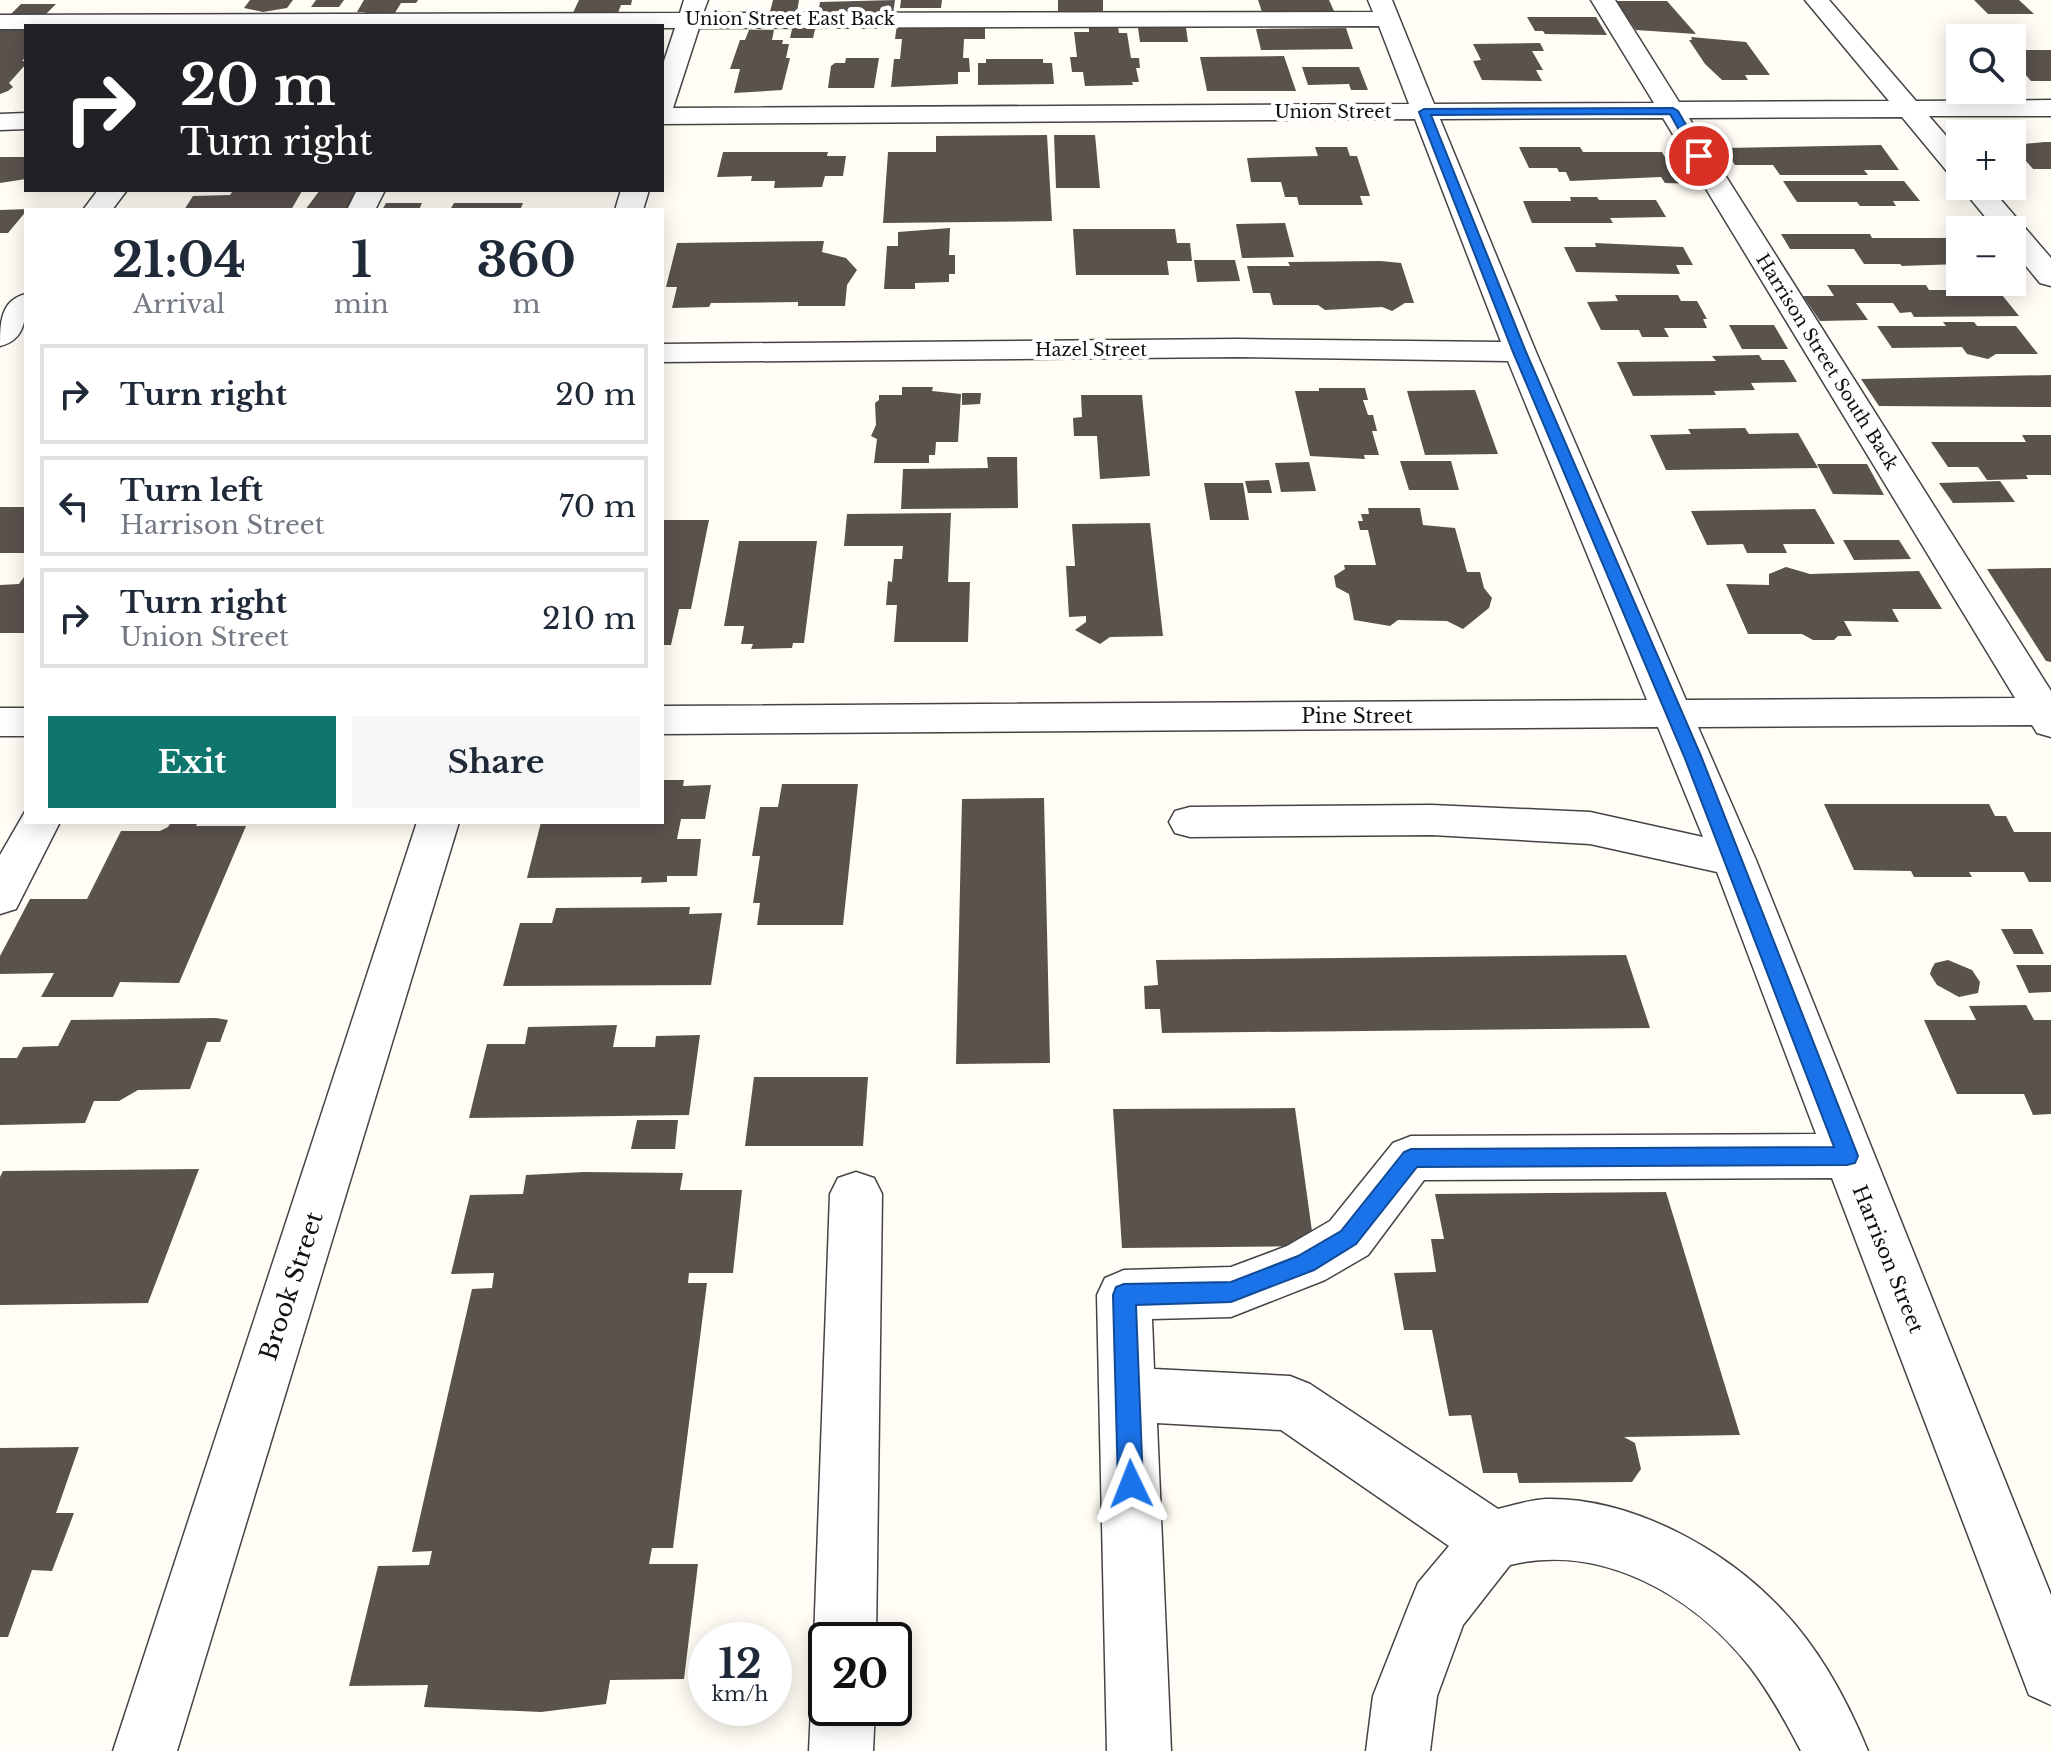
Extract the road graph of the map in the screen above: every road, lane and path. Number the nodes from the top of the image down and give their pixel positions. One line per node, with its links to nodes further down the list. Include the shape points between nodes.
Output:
1 (184, 0): 7 (street)
2 (1603, 0): 11 (street, Harrison Street South Back)
3 (1817, 0): 10 (street)
4 (693, 10): 5 (street, Union Street East Back); 7 (street, Union Street East Back); 8 (street)
5 (1384, 10): 12 (street, Harrison Street)
6 (0, 22): 7 (street, Union Street East Back)
7 (164, 24)
8 (664, 99)
9 (2051, 108): 10 (street, Union Street)
10 (1908, 109): 11 (street, Union Street); 16 (street)
11 (1673, 111): 12 (street, Union Street); 28 (street, Harrison Street South Back)
12 (1424, 112): 13 (street, Union Street); 25 (street, Harrison Street)
13 (664, 116)
14 (24, 121): 15 (street)
15 (0, 122)
16 (1946, 153)
17 (111, 192): 19 (street)
18 (1986, 200): 20 (street)
19 (99, 208)
20 (2000, 216)
21 (2026, 247): 22 (street)
22 (2051, 277)
23 (24, 306): 24 (street)
24 (0, 337)
25 (1520, 352): 26 (street, Hazel Street, via 1237,348); 27 (street, Harrison Street)
26 (664, 353)
27 (1674, 715): 28 (street, Pine Street); 29 (street, Pine Street); 35 (street, Harrison Street)
28 (2049, 715)
29 (664, 720)
30 (0, 722): 31 (street)
31 (24, 722)
32 (1190, 822): 35 (street, via 1432,820 1590,828)
33 (38, 824): 36 (street)
34 (437, 824): 44 (street, Brook Street)
35 (1734, 860): 37 (street, Harrison Street)
36 (0, 897)
37 (1847, 1156): 39 (street, via 1411,1158 1349,1238 1306,1263 1231,1292 1124,1295); 42 (street, Harrison Street)
38 (856, 1194): 41 (street)
39 (1128, 1395): 40 (street, via 1290,1403); 46 (street)
40 (1492, 1540): 47 (street, via 1440,1605 1405,1696); 48 (street, via 1544,1529 1594,1532 1648,1550 1695,1577 1750,1620 1797,1680)
41 (845, 1622)
42 (2051, 1673)
43 (842, 1726): 45 (street)
44 (145, 1751)
45 (841, 1751)
46 (1139, 1751)
47 (1398, 1751)
48 (1836, 1751)

